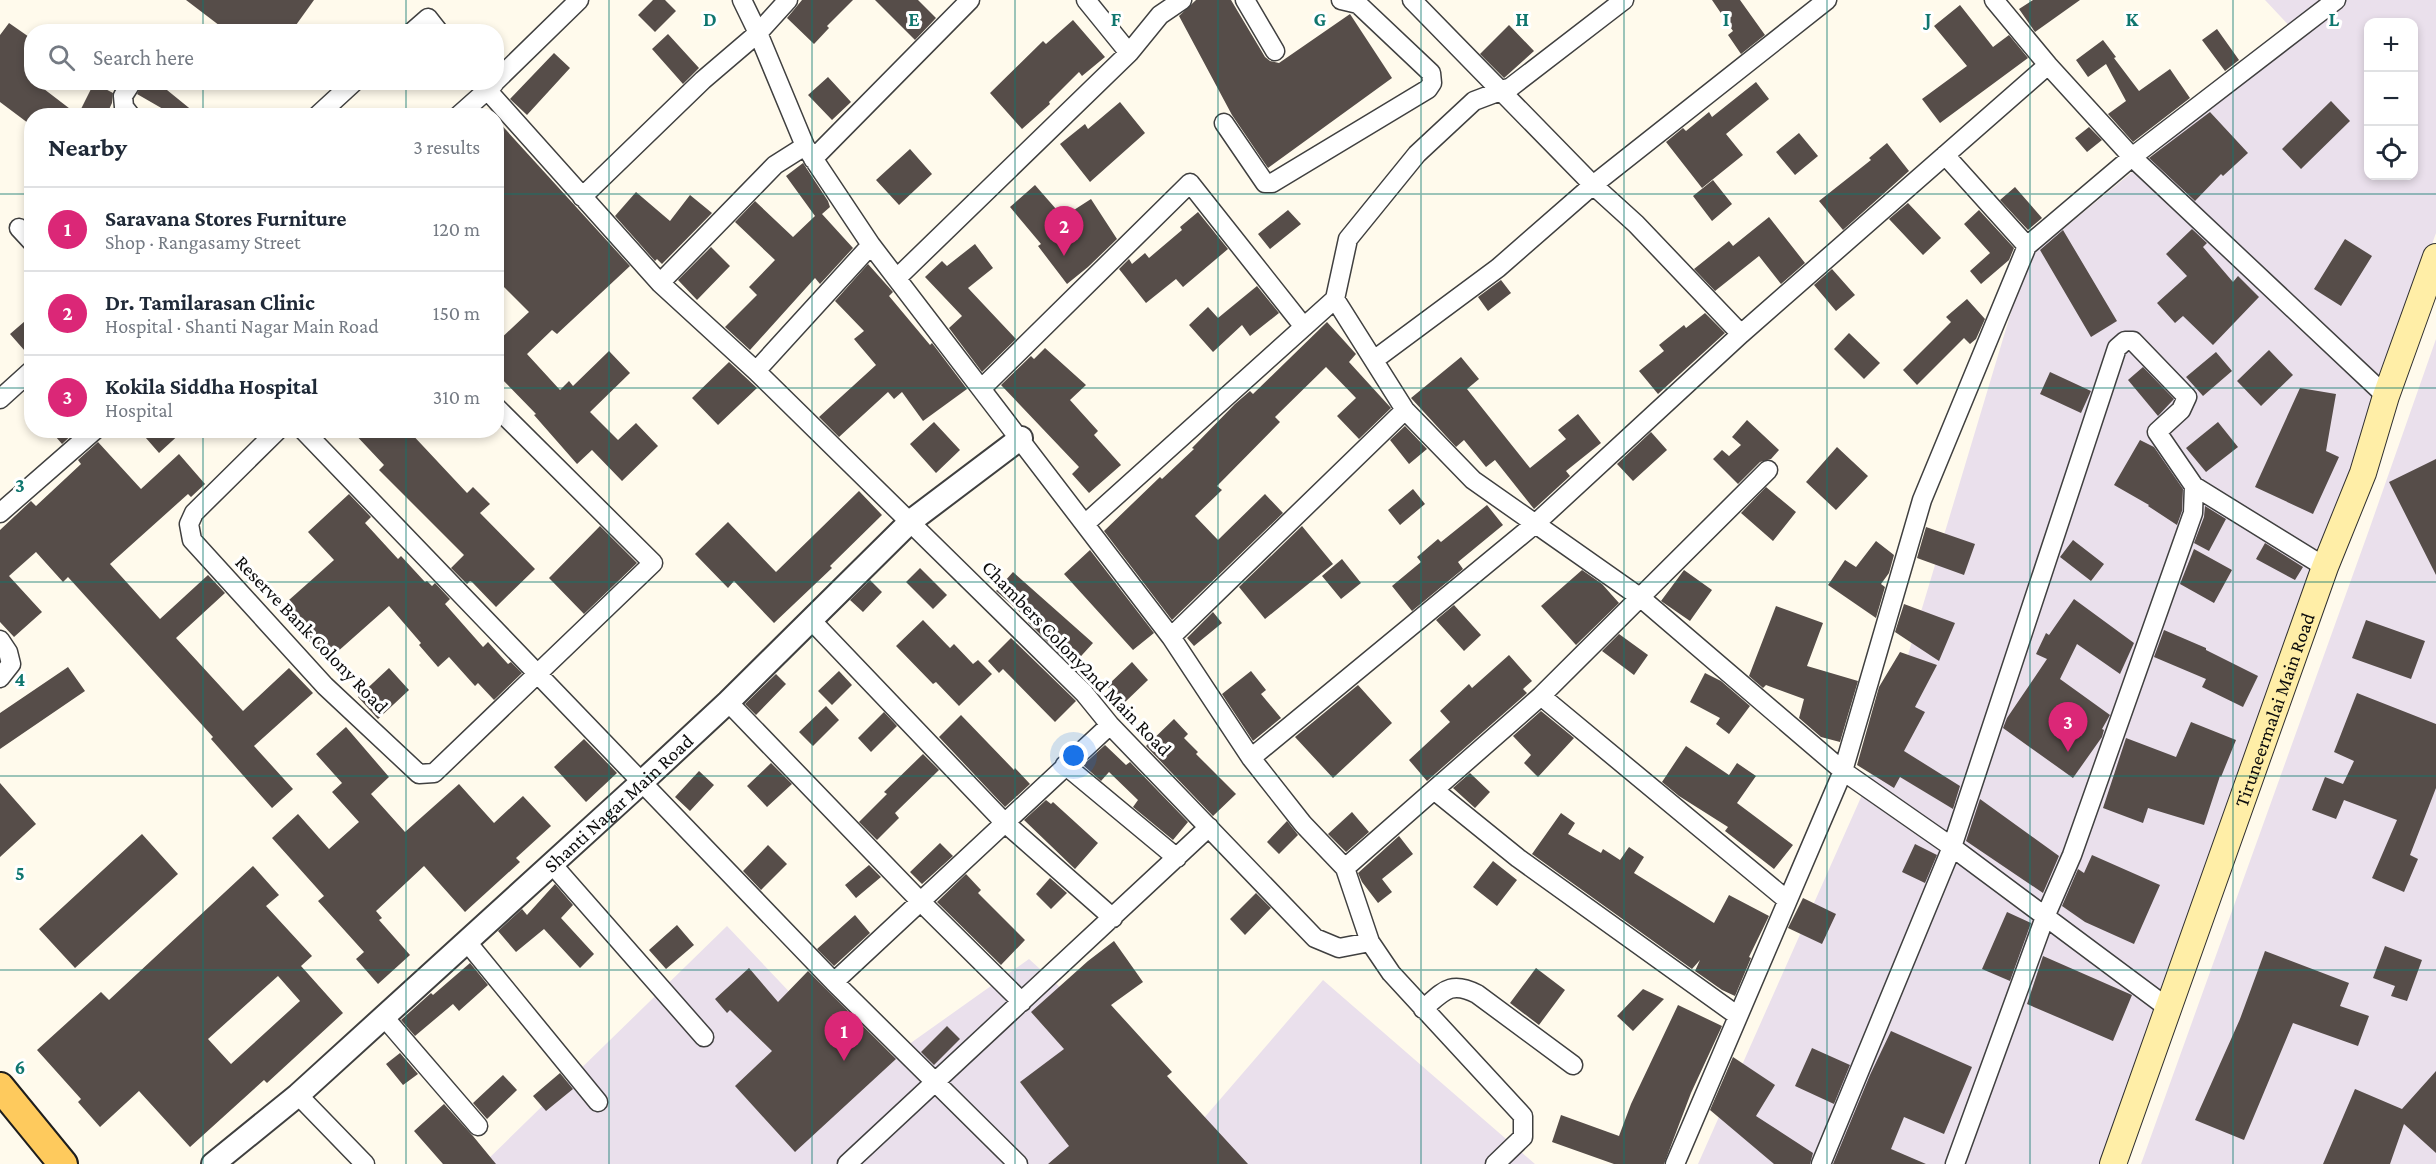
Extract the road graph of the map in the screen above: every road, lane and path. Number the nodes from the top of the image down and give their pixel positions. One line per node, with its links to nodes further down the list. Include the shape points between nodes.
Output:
1 (579, 0): 18 (street)
2 (742, 0): 14 (street)
3 (788, 0): 14 (street)
4 (970, 0): 28 (street)
5 (1086, 0): 16 (street)
6 (1182, 0): 16 (street, via 1160,15)
7 (1245, 0): 15 (street)
8 (1341, 0): 27 (street, via 1358,4 1431,73 1432,84 1428,89 1272,183 1264,183)
9 (1412, 0): 23 (street)
10 (1624, 0): 23 (street)
11 (1827, 0): 31 (street)
12 (1994, 0): 17 (street)
13 (2336, 0): 30 (street)
14 (758, 33): 28 (street); 32 (street)
15 (1275, 51)
16 (1129, 54): 38 (street)
17 (2048, 65): 29 (street); 30 (street)
18 (504, 71)
19 (127, 90): 24 (street, via 123,96)
20 (345, 90): 25 (street)
21 (484, 90): 26 (street)
22 (495, 90): 32 (street, Chambers Colony2nd Main Road)
23 (1500, 91): 31 (street); 40 (street, via 1474,101 1417,154 1348,238)
24 (125, 108)
25 (326, 108)
26 (466, 108)
27 (1224, 123)
28 (809, 152): 35 (street); 39 (street, via 776,165)
29 (1945, 155): 36 (street); 42 (street)
30 (2132, 157): 36 (street); 47 (street)
31 (1593, 185): 42 (street, via 1636,224); 43 (street, via 1498,268)
32 (582, 196): 39 (street, Chambers Colony2nd Main Road)
33 (19, 228): 34 (street)
34 (24, 233)
35 (871, 245): 38 (street); 44 (street)
36 (2027, 246): 73 (street, via 1922,500)
37 (2436, 257): 47 (main road, Tiruneermalai Main Road)
38 (898, 277): 46 (street)
39 (660, 283): 44 (street, Chambers Colony2nd Main Road)
40 (1335, 299): 41 (street); 43 (street)
41 (1304, 327): 46 (street, via 1190,183); 59 (street)
42 (1741, 334): 60 (street)
43 (1374, 360): 49 (street)
44 (756, 371): 58 (street, Chambers Colony2nd Main Road)
45 (24, 377): 48 (street)
46 (982, 388): 54 (street)
47 (2386, 396): 61 (main road, Tiruneermalai Main Road, via 2363,473)
48 (0, 399)
49 (1405, 410): 60 (street, via 1473,480); 64 (street)
50 (504, 415): 66 (street, via 653,563)
51 (86, 438): 57 (street)
52 (270, 438): 66 (street, Reserve Bank Colony Road, via 194,513 189,524 192,540 324,686 419,774 434,773)
53 (311, 438): 66 (street)
54 (1021, 438): 58 (street, Shanti Nagar Main Road); 59 (street)
55 (1768, 470): 62 (street)
56 (2194, 486): 61 (street); 78 (street, via 2157,432 2181,410 2187,397 2140,345 2125,341 2118,348); 84 (street, via 2193,513 2072,855)
57 (0, 513)
58 (911, 521): 63 (street, Shanti Nagar Main Road); 70 (street, Chambers Colony2nd Main Road, via 1084,693)
59 (1086, 523): 64 (street)
60 (1535, 525): 62 (street); 71 (street)
61 (2325, 567): 90 (main road, Tiruneermalai Main Road)
62 (1641, 598): 68 (street); 73 (street)
63 (811, 620): 69 (street, Shanti Nagar Main Road); 76 (street)
64 (1171, 637): 71 (street)
65 (0, 640): 67 (street, via 11,664)
66 (538, 673): 74 (street)
67 (0, 678)
68 (1541, 696): 75 (street); 82 (street)
69 (728, 702): 74 (street, Shanti Nagar Main Road); 83 (street)
70 (1110, 725): 72 (street); 77 (street, Chambers Colony2nd Main Road)
71 (1251, 758): 81 (street, via 1303,824)
72 (1065, 765): 76 (street); 79 (street)
73 (1843, 771): 78 (street); 82 (street)
74 (643, 781): 80 (street, Shanti Nagar Main Road); 88 (street)
75 (1434, 790): 81 (street); 92 (street, via 1518,858)
76 (1004, 822): 83 (street); 85 (street)
77 (1209, 827): 79 (street); 87 (street, Chambers Colony2nd Main Road, via 1315,938 1339,948)
78 (1952, 847): 84 (street); 108 (street)
79 (1177, 858): 85 (street)
80 (551, 863): 86 (street, Shanti Nagar Main Road); 94 (street)
81 (1346, 868): 87 (street)
82 (1787, 900): 92 (street)
83 (920, 901): 88 (street); 89 (street)
84 (2045, 917): 90 (street); 109 (street)
85 (1113, 918): 89 (street)
86 (467, 942): 93 (street, Shanti Nagar Main Road); 99 (street)
87 (1370, 942): 91 (street, via 1390,974)
88 (834, 982): 96 (street)
89 (1022, 1002): 96 (street)
90 (2168, 1008): 110 (main road, Tiruneermalai Main Road)
91 (1423, 1009): 95 (street, via 1446,989 1466,988); 106 (street, via 1523,1116 1523,1137)
92 (1738, 1016): 107 (street)
93 (384, 1017): 98 (street, Shanti Nagar Main Road); 100 (street)
94 (704, 1037)
95 (1573, 1065)
96 (934, 1082): 104 (street); 105 (street)
97 (0, 1087): 101 (main road)
98 (298, 1095): 102 (street, Shanti Nagar Main Road); 103 (street)
99 (598, 1102)
100 (478, 1126)
101 (63, 1164)
102 (213, 1164)
103 (365, 1164)
104 (847, 1164)
105 (1018, 1164)
106 (1496, 1164)
107 (1675, 1164)
108 (1821, 1164)
109 (1955, 1164)
110 (2113, 1164)

